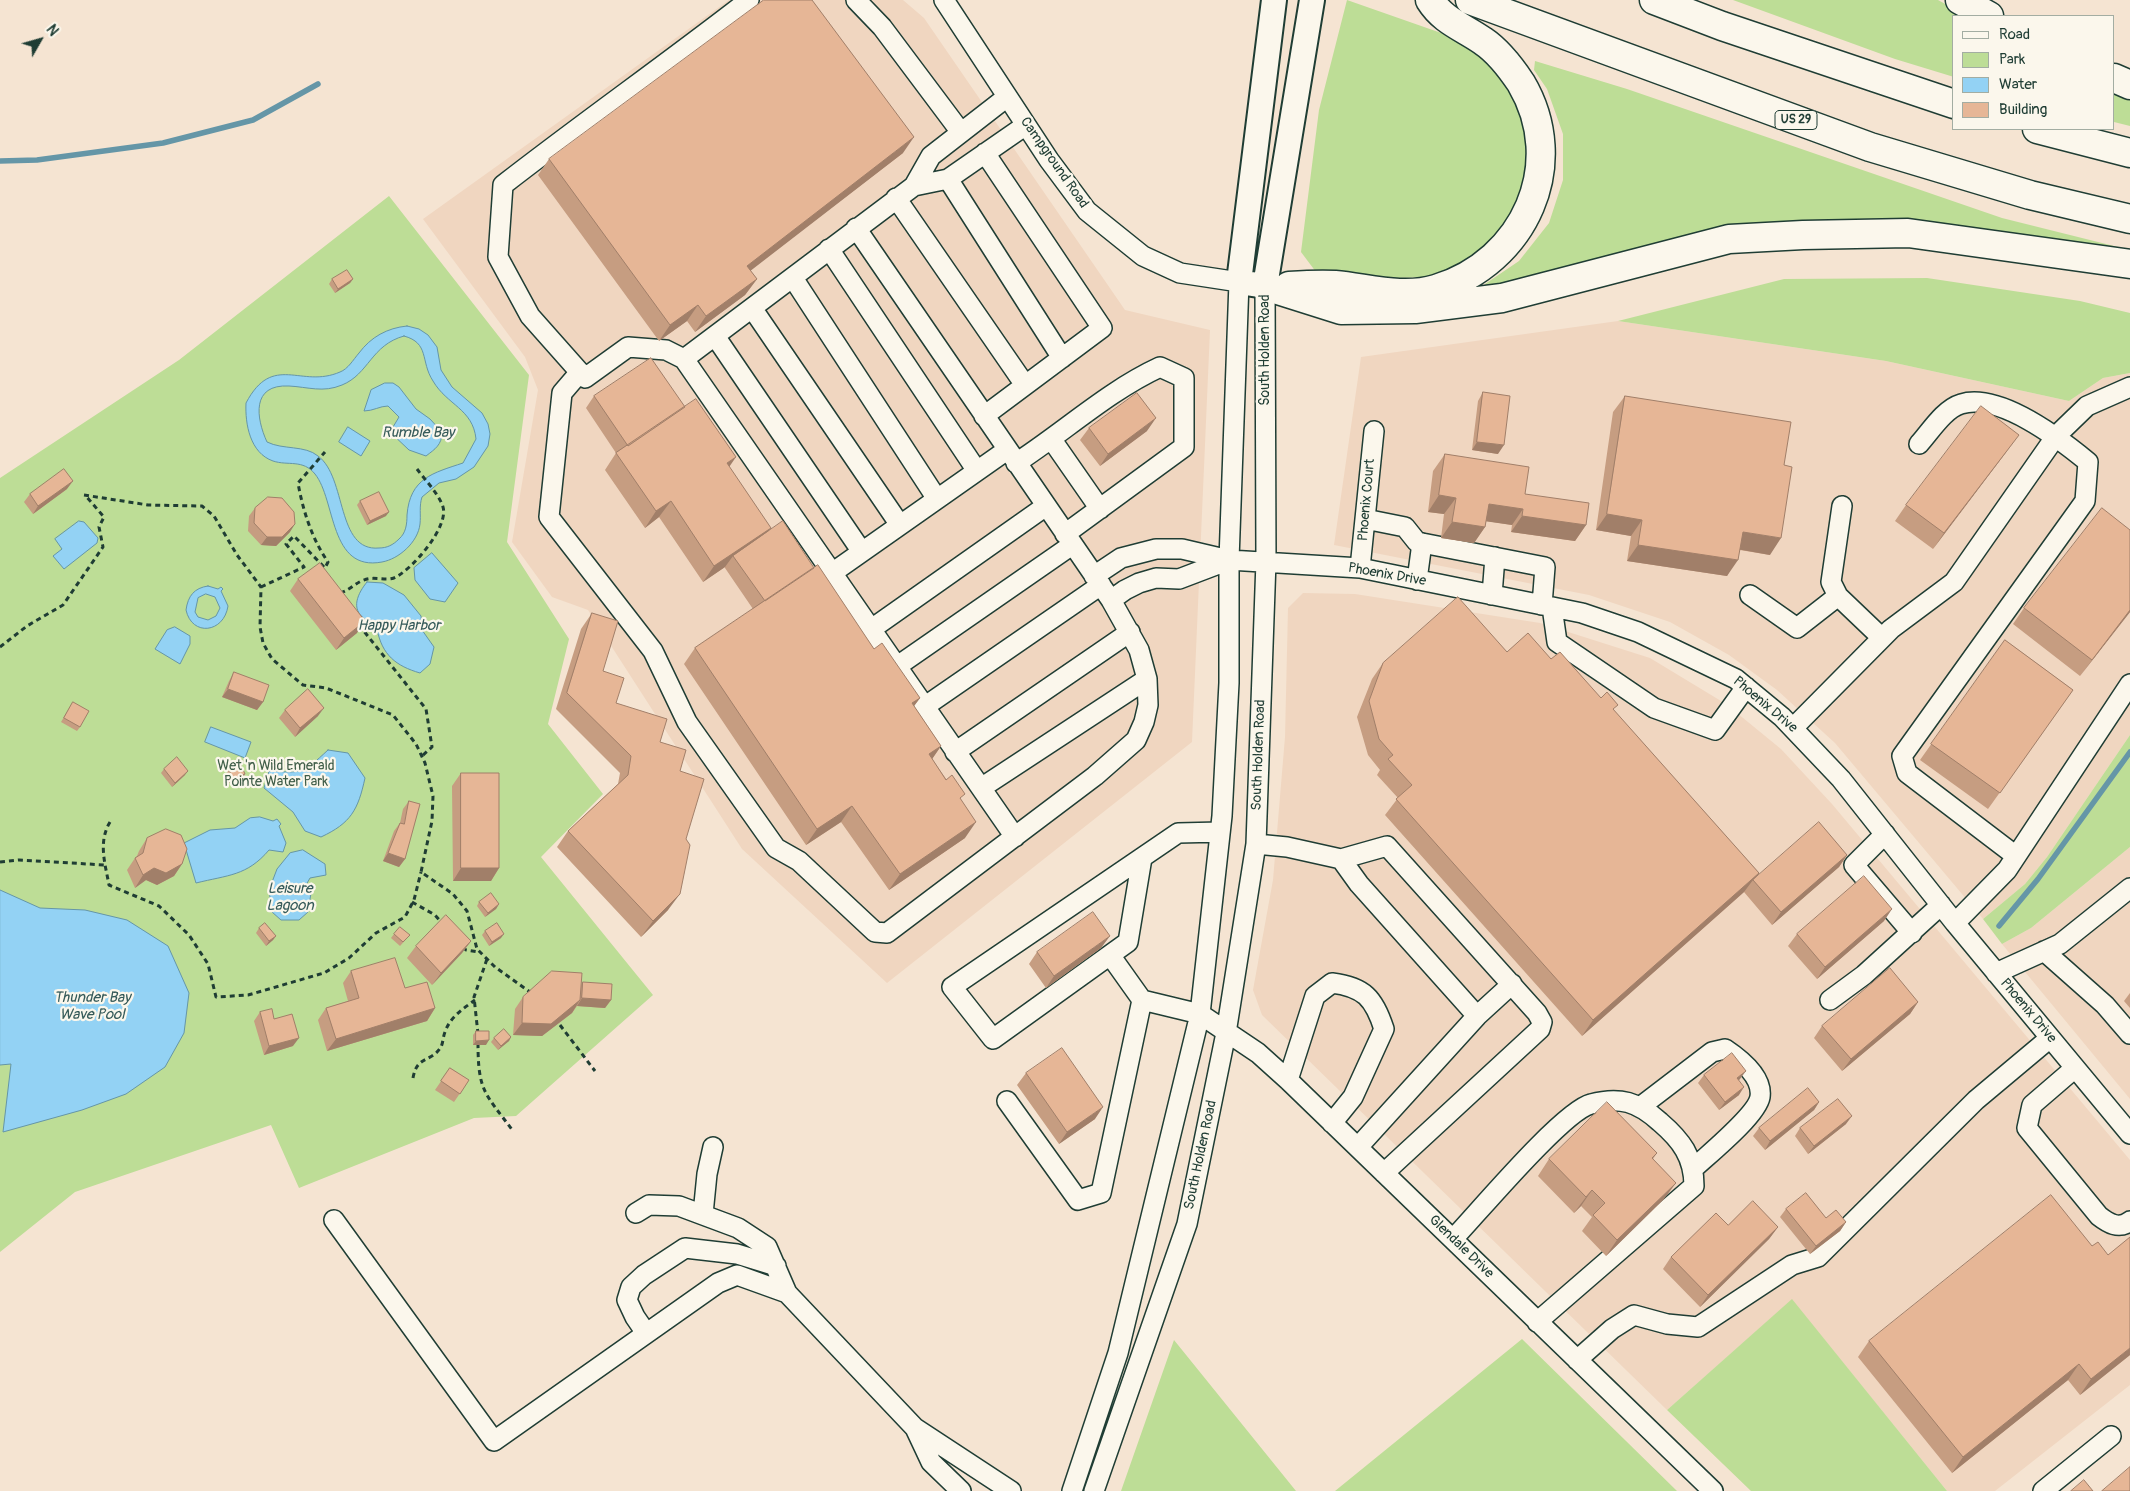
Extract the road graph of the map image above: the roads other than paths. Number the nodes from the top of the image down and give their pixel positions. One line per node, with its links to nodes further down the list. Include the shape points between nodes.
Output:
1 (749, 0): 33 (street, via 503,185 498,257 530,316)
2 (856, 0): 17 (street, via 882,27)
3 (944, 0): 13 (street, Campground Road)
4 (1430, 0): 28 (highway, via 1439,14 1486,42 1506,63 1531,104 1542,138 1539,181 1522,223 1485,265 1436,289 1407,293 1334,285)
5 (1470, 0): 23 (highway, US 29, via 1870,147 2030,195)
6 (1654, 0): 14 (highway)
7 (1960, 0): 10 (highway)
8 (1274, 2): 28 (main road, South Holden Road)
9 (1310, 9): 28 (main road, South Holden Road)
10 (1987, 15)
11 (2115, 78): 12 (highway)
12 (2130, 86)
13 (1007, 97): 15 (street, Campground Road); 17 (street)
14 (1952, 103)
15 (1026, 125): 18 (street); 28 (street, Campground Road, via 1086,211 1143,256 1180,273)
16 (2041, 130): 19 (highway)
17 (960, 131): 21 (street, via 931,156)
18 (985, 153): 20 (street); 31 (street, via 1102,328)
19 (2130, 153)
20 (948, 179): 21 (street); 31 (street)
21 (914, 186): 22 (street)
22 (896, 198): 24 (street); 34 (street)
23 (2130, 219)
24 (856, 228): 25 (street); 36 (street)
25 (829, 249): 27 (street); 42 (street)
26 (2130, 264): 28 (highway, via 1908,233 1729,239 1502,298 1415,309 1341,310)
27 (793, 278): 29 (street); 43 (street)
28 (1252, 284): 53 (street, South Holden Road); 54 (street, South Holden Road)
29 (752, 308): 30 (street); 48 (street)
30 (716, 336): 32 (street); 51 (street)
31 (1062, 358): 34 (street)
32 (684, 359): 33 (street, via 666,350 628,347 585,378); 56 (street)
33 (580, 372): 76 (street, via 562,393 549,517 653,651 687,722 776,848 799,861 875,932 887,933)
34 (1026, 385): 36 (street)
35 (2130, 387): 38 (street, via 2087,406)
36 (984, 416): 41 (street)
37 (1374, 431): 47 (street, Phoenix Court)
38 (2056, 436): 40 (street, via 2002,409 1978,402 1960,404 1945,415); 65 (street, via 1954,582); 78 (street, via 2088,462 2085,501 1902,756 1906,773)
39 (1052, 440): 41 (street); 46 (street); 46 (street, via 1132,379 1160,367 1184,378 1184,446)
40 (1919, 444)
41 (1012, 457): 42 (street); 44 (street)
42 (977, 471): 43 (street)
43 (937, 499): 48 (street)
44 (1046, 506): 49 (street); 63 (street)
45 (1842, 506): 61 (street, via 1831,582)
46 (1100, 508): 49 (street)
47 (1365, 519): 50 (street, via 1405,526 1417,542); 55 (street, Phoenix Court)
48 (900, 526): 51 (street)
49 (1069, 539): 58 (street); 66 (street)
50 (1422, 543): 52 (street); 57 (street)
51 (862, 552): 56 (street)
52 (1495, 557): 59 (street); 62 (street, via 1545,567)
53 (1229, 560): 54 (street, Phoenix Drive); 58 (street, via 1179,579 1156,578 1125,590); 58 (street, via 1182,549 1156,549 1121,558); 74 (street, South Holden Road, via 1229,683)
54 (1266, 562): 55 (street, Phoenix Drive); 77 (street, South Holden Road)
55 (1360, 568): 57 (street, Phoenix Drive)
56 (832, 573): 63 (street)
57 (1417, 580): 59 (street, Phoenix Drive)
58 (1102, 587): 64 (street); 70 (street)
59 (1492, 595): 62 (street, Phoenix Drive)
60 (1750, 595): 61 (street, via 1797,628)
61 (1838, 596): 65 (street)
62 (1547, 606): 69 (street, Phoenix Drive, via 1582,612 1638,632 1736,679); 69 (street, via 1557,642 1654,708 1715,730)
63 (870, 630): 66 (street)
64 (1130, 632): 67 (street); 72 (street)
65 (1882, 638): 71 (street)
66 (896, 667): 70 (street)
67 (1147, 679): 73 (street); 76 (street, via 1148,705 1136,740)
68 (2130, 684): 78 (street)
69 (1746, 687): 71 (street, Phoenix Drive)
70 (924, 707): 72 (street)
71 (1793, 728): 75 (street, Phoenix Drive, via 1841,779)
72 (955, 752): 73 (street)
73 (981, 788): 76 (street)
74 (1220, 832): 79 (street, via 1178,833); 91 (street, South Holden Road)
75 (1885, 834): 82 (street, Phoenix Drive); 84 (street, via 1854,865)
76 (1015, 837)
77 (1256, 844): 80 (street); 93 (street, South Holden Road)
78 (2016, 856): 83 (street)
79 (1142, 858): 86 (street, via 1128,942); 86 (street, via 952,987 993,1039)
80 (1341, 858): 88 (street, via 1387,846); 92 (street, via 1359,884)
81 (2130, 888): 85 (street, via 2060,944)
82 (1941, 905): 83 (street, Phoenix Drive); 84 (street)
83 (1955, 923): 87 (street, Phoenix Drive)
84 (1912, 933): 90 (street)
85 (2044, 951): 87 (street); 94 (street, via 2105,1005)
86 (1110, 955): 89 (street)
87 (1996, 973): 95 (street, Phoenix Drive)
88 (1512, 984): 92 (street); 105 (street, via 1537,1013 1542,1022 1540,1029)
89 (1142, 1000): 91 (street); 98 (street, via 1101,1193 1078,1200)
90 (1830, 1000)
91 (1200, 1014): 93 (street, Glendale Drive); 120 (street, South Holden Road, via 1118,1353)
92 (1477, 1016): 103 (street)
93 (1226, 1033): 97 (street, Glendale Drive, via 1258,1053); 121 (street, South Holden Road, via 1187,1224)
94 (2130, 1034)
95 (2050, 1038): 96 (street, Phoenix Drive); 115 (street, via 1976,1100 1818,1256 1792,1264 1698,1327 1667,1324 1634,1315 1612,1329)
96 (2075, 1068): 101 (street, Phoenix Drive); 109 (street, via 2032,1105 2027,1128 2098,1216 2111,1225)
97 (1288, 1080): 100 (street, Glendale Drive); 100 (street, via 1314,996 1332,982 1354,986 1377,1007 1384,1029 1353,1097)
98 (1007, 1101)
99 (1640, 1107): 104 (street, via 1679,1137); 104 (street, via 1712,1052 1725,1049 1738,1057 1758,1082 1761,1096 1758,1104); 110 (street, via 1623,1100 1589,1104 1569,1117)
100 (1332, 1123): 103 (street, Glendale Drive)
101 (2130, 1134)
102 (713, 1147): 107 (street)
103 (1358, 1147): 105 (street, Glendale Drive)
104 (1694, 1168): 113 (street, via 1694,1186)
105 (1384, 1173): 110 (street, Glendale Drive)
106 (636, 1214): 107 (street, via 650,1205 680,1206)
107 (703, 1214): 111 (street, via 738,1228 767,1247)
108 (334, 1220): 114 (street, via 494,1441)
109 (2130, 1221)
110 (1453, 1240): 113 (street, Glendale Drive)
111 (776, 1266): 112 (street); 114 (street, via 737,1254 685,1248 631,1287 627,1300)
112 (787, 1293): 114 (street, via 737,1275 718,1283); 116 (street)
113 (1537, 1322): 115 (street, Glendale Drive)
114 (646, 1333)
115 (1577, 1360): 122 (street, Glendale Drive)
116 (915, 1428): 118 (street, via 931,1462); 119 (street)
117 (2110, 1436): 123 (street)
118 (961, 1491)
119 (1011, 1491)
120 (1072, 1491)
121 (1094, 1491)
122 (1713, 1491)
123 (2043, 1491)

